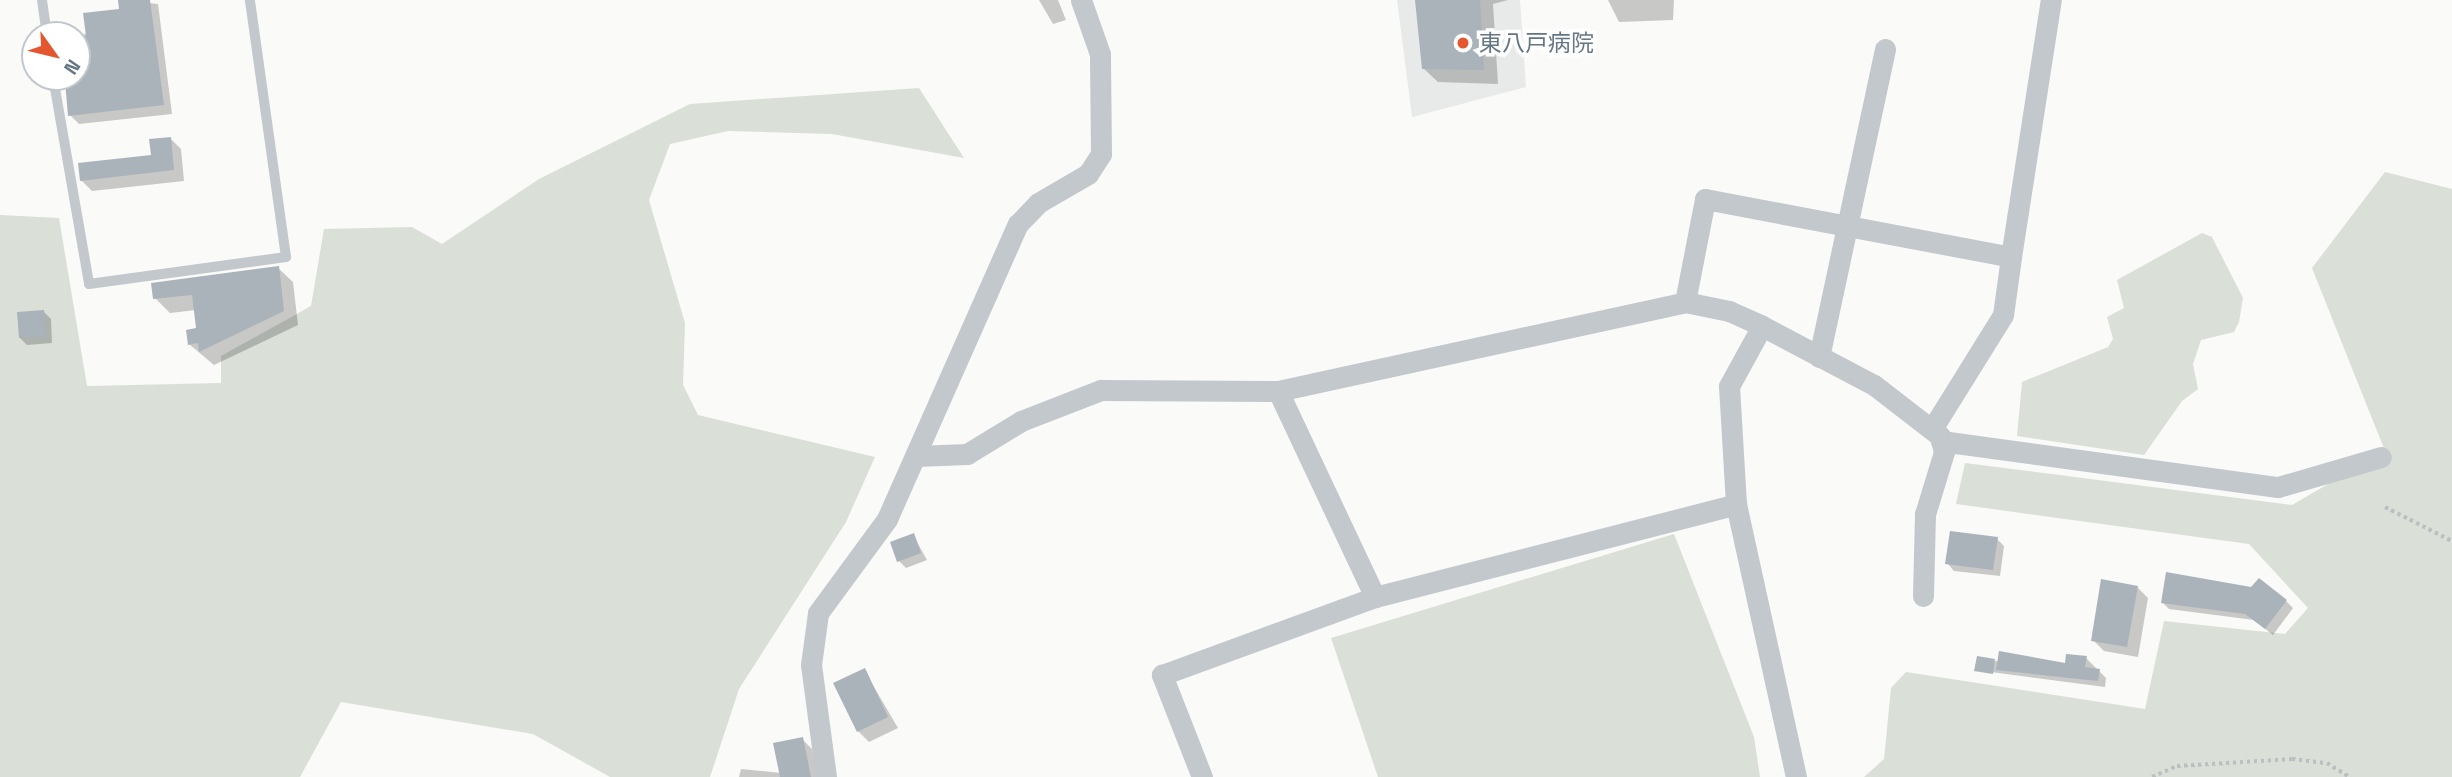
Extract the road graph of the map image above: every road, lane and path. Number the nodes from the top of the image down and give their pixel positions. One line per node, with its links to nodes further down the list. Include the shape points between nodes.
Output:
1 (42, 0): 5 (lane)
2 (250, 0): 7 (lane, via 286,257 89,284)
3 (1081, 0): 15 (street, via 1100,54 1101,154 1088,174 1038,203 1018,224)
4 (2051, 0): 9 (street)
5 (45, 21)
6 (1885, 49): 8 (street)
7 (55, 91)
8 (1847, 226): 9 (street); 10 (street, via 1705,200); 12 (street)
9 (2011, 257): 14 (street, via 2003,315)
10 (1685, 302): 11 (street); 13 (street)
11 (1762, 326): 12 (street); 17 (street, via 1729,386)
12 (1819, 357): 14 (street, via 1874,385)
13 (1278, 391): 15 (street, via 1101,390 1021,421 967,454); 21 (street)
14 (1937, 435): 16 (street, via 2278,487); 20 (street, via 1925,514)
15 (916, 456): 22 (street, via 887,519 818,613 811,664)
16 (2381, 457)
17 (1736, 504): 21 (street); 24 (street)
18 (2385, 507): 19 (path)
19 (2452, 541)
20 (1923, 596)
21 (1376, 597): 23 (street, via 1162,676)
22 (826, 777)
23 (1202, 777)
24 (1797, 777)
25 (2152, 777): 26 (path, via 2177,766 2292,759 2327,763)
26 (2349, 777)

